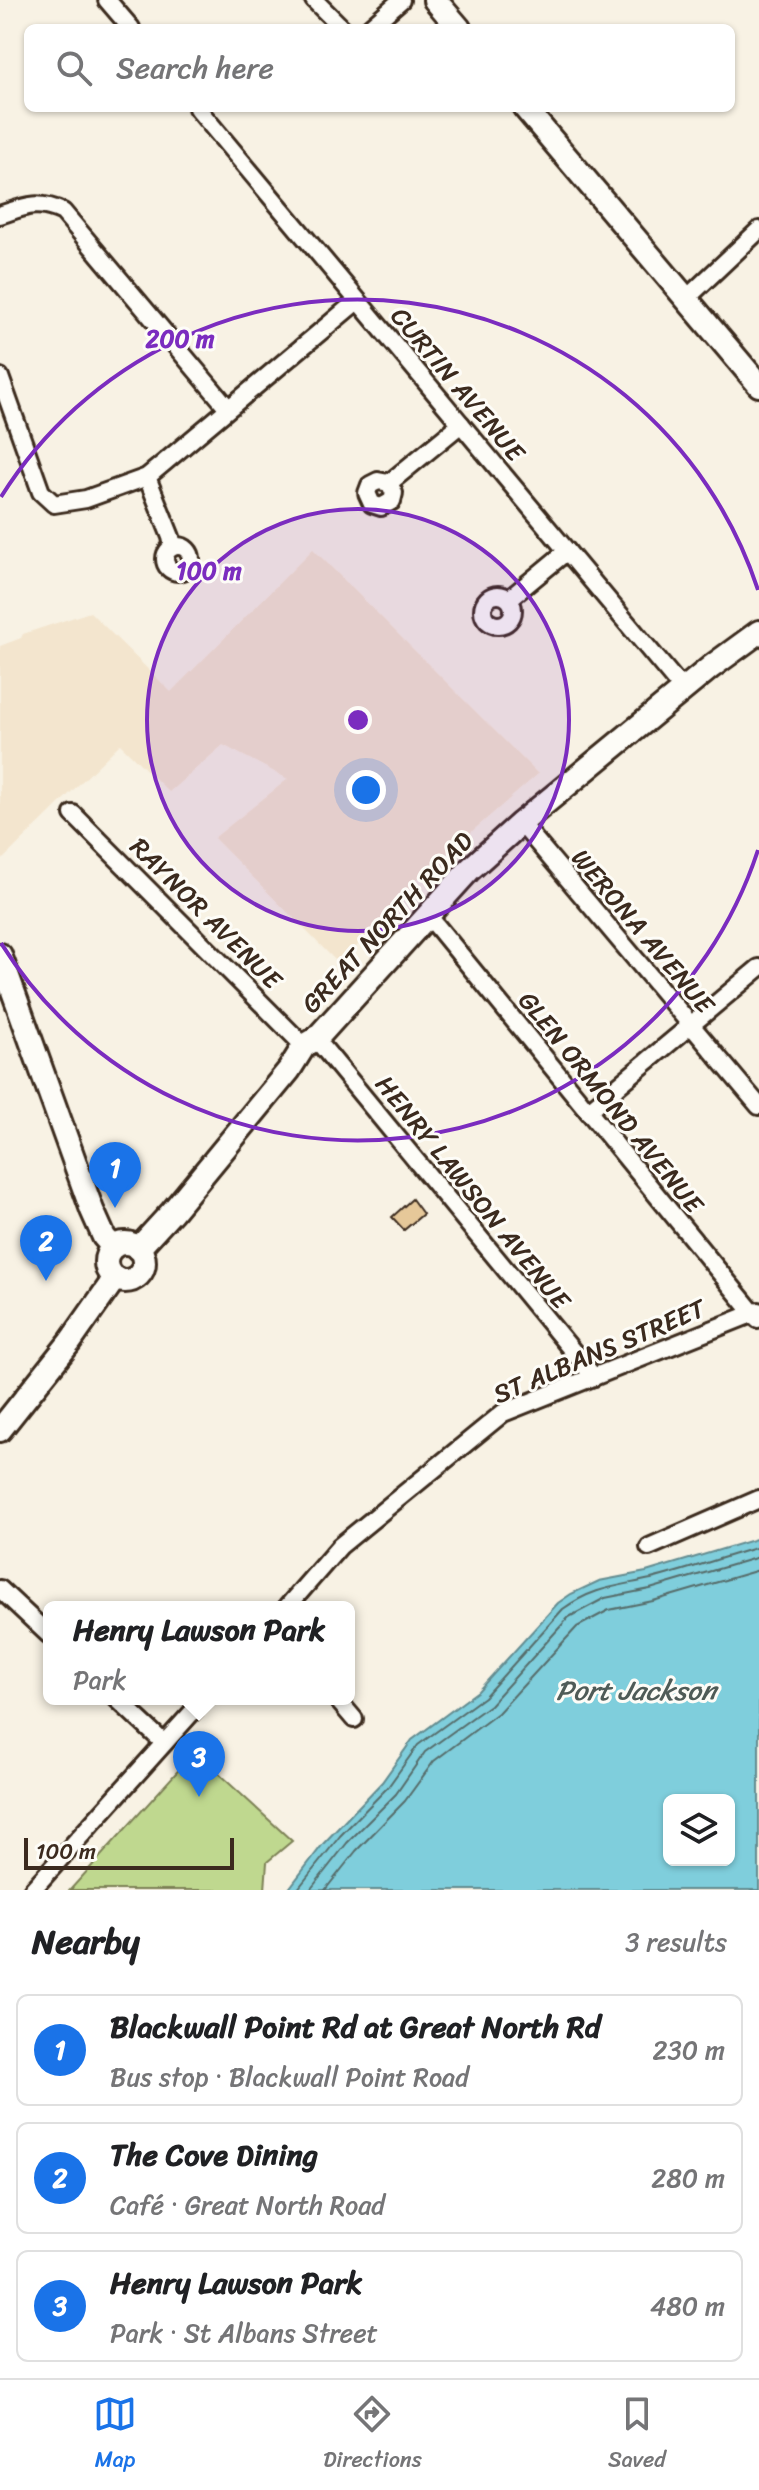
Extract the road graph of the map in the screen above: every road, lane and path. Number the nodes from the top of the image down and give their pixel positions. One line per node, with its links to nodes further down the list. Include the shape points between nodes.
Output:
1 (107, 0): 5 (street)
2 (314, 0): 6 (street)
3 (401, 0): 7 (street)
4 (435, 0): 8 (main road)
5 (128, 24)
6 (338, 24)
7 (374, 24)
8 (456, 24)
9 (200, 112): 14 (street, CURTIN AVENUE)
10 (528, 112): 13 (main road)
11 (0, 215): 17 (street, via 33,204 63,212)
12 (759, 230): 13 (street)
13 (686, 299): 16 (main road)
14 (357, 301): 17 (street); 18 (street, CURTIN AVENUE)
15 (0, 377): 19 (street, via 41,492 54,504 86,499)
16 (759, 385)
17 (228, 408): 19 (street)
18 (461, 424): 20 (street); 22 (street, CURTIN AVENUE)
19 (147, 477): 21 (street)
20 (389, 483)
21 (173, 547)
22 (567, 551): 23 (street); 27 (street, CURTIN AVENUE)
23 (509, 599)
24 (759, 617): 26 (main road, GREAT NORTH ROAD)
25 (759, 632): 26 (main road, GREAT NORTH ROAD)
26 (711, 667): 27 (main road, GREAT NORTH ROAD)
27 (683, 690): 29 (main road, GREAT NORTH ROAD)
28 (73, 814): 34 (street, RAYNOR AVENUE)
29 (521, 823): 30 (main road, GREAT NORTH ROAD); 33 (street, WERONA AVENUE)
30 (427, 914): 34 (main road, GREAT NORTH ROAD); 36 (street, GLEN ORMOND AVENUE)
31 (0, 955): 37 (main road, via 92,1210)
32 (759, 968): 33 (street)
33 (691, 1025): 35 (street, WERONA AVENUE); 36 (street)
34 (310, 1042): 38 (main road, GREAT NORTH ROAD); 41 (street, HENRY LAWSON AVENUE)
35 (759, 1106)
36 (588, 1111): 40 (street, GLEN ORMOND AVENUE)
37 (113, 1247): 38 (main road, via 126,1243); 39 (main road, via 106,1263)
38 (138, 1249): 39 (main road, via 143,1260 138,1275)
39 (115, 1278): 42 (main road)
40 (757, 1315): 41 (street, ST ALBANS STREET)
41 (594, 1377): 46 (street, ST ALBANS STREET, via 503,1413 340,1546)
42 (0, 1430)
43 (759, 1499): 44 (street)
44 (649, 1547)
45 (0, 1589): 47 (street)
46 (292, 1601)
47 (43, 1629)
48 (123, 1705): 52 (street)
49 (199, 1705): 52 (street)
50 (342, 1705): 51 (street)
51 (354, 1719)
52 (164, 1743): 53 (street)
53 (32, 1890)

